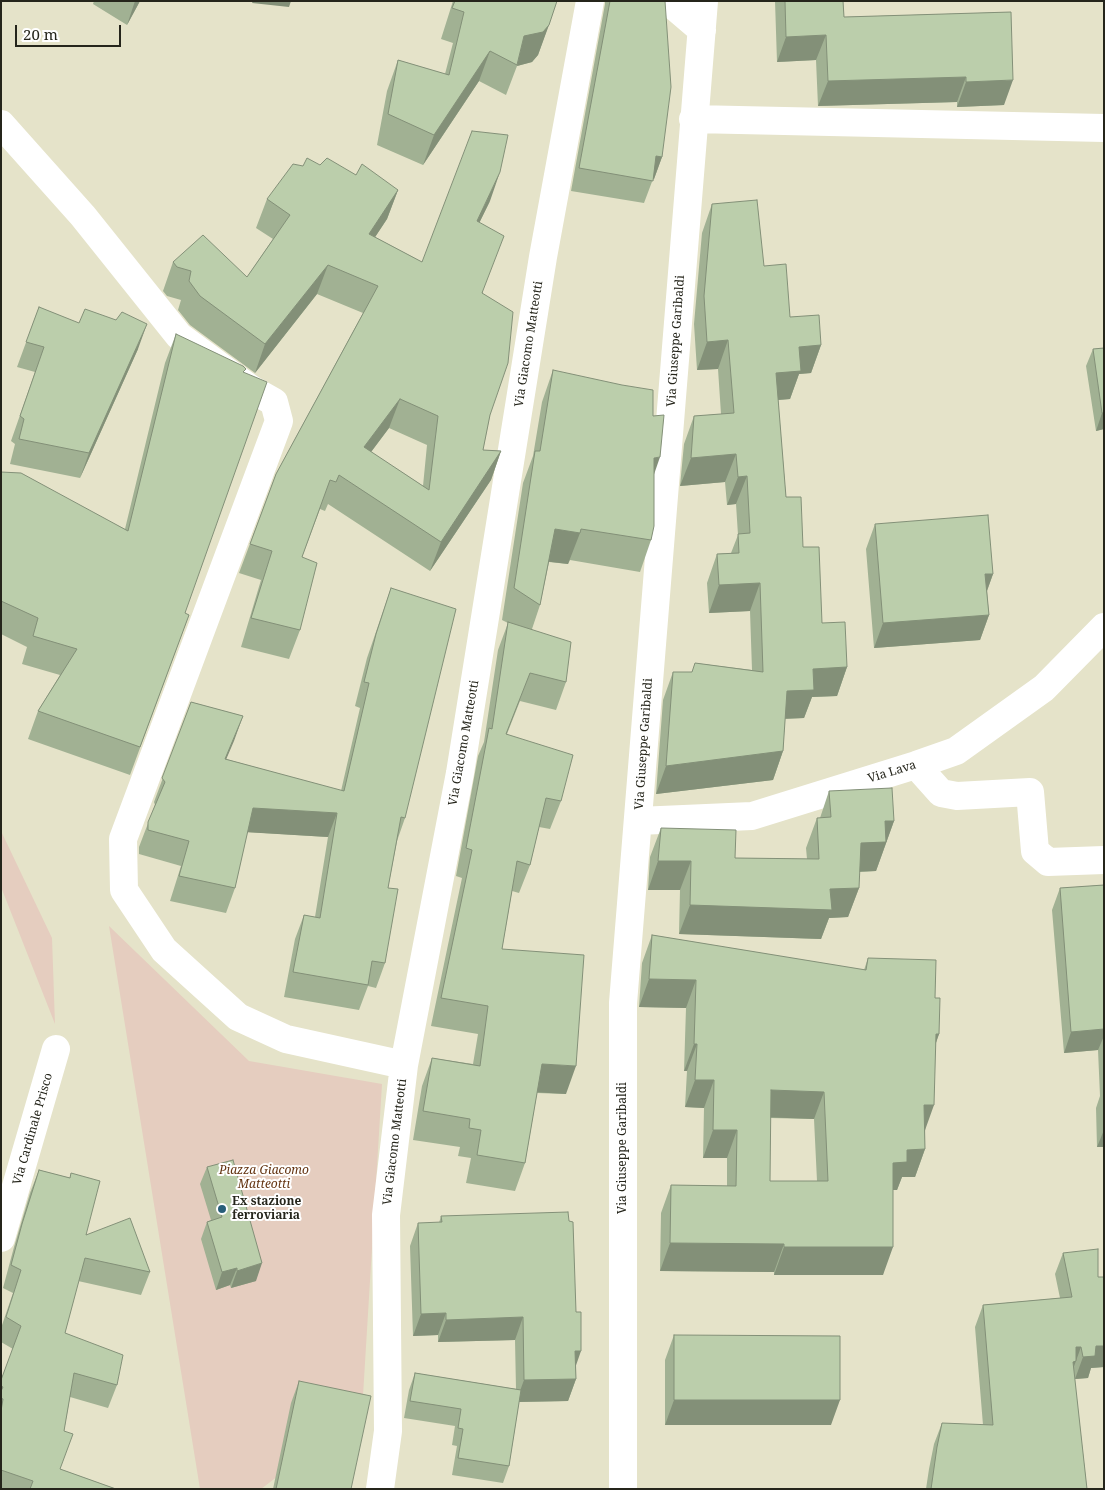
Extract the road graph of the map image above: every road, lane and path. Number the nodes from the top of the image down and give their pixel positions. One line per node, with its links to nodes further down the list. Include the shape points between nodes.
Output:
1 (590, 1): 13 (street, Via Giacomo Matteotti, via 543,258 460,774)
2 (668, 1): 4 (street)
3 (704, 1): 4 (street, Via Giuseppe Garibaldi)
4 (702, 30): 5 (street, Via Giuseppe Garibaldi)
5 (693, 119): 7 (street); 10 (street, Via Giuseppe Garibaldi)
6 (1, 124): 13 (street, via 83,216 179,336 274,402 279,421 123,839 124,890 164,950 238,1017 286,1039)
7 (1104, 128)
8 (1104, 627): 9 (street, Via Lava, via 1044,688 956,751)
9 (916, 765): 10 (street, Via Lava, via 752,816); 11 (street, via 941,793 957,796 1030,792 1035,850 1048,862)
10 (638, 821): 16 (street, Via Giuseppe Garibaldi, via 623,1003)
11 (1104, 860)
12 (56, 1049): 14 (street, Via Cardinale Prisco)
13 (404, 1065): 15 (street, Via Giacomo Matteotti, via 386,1214 388,1431)
14 (1, 1238)
15 (380, 1489)
16 (622, 1489)

